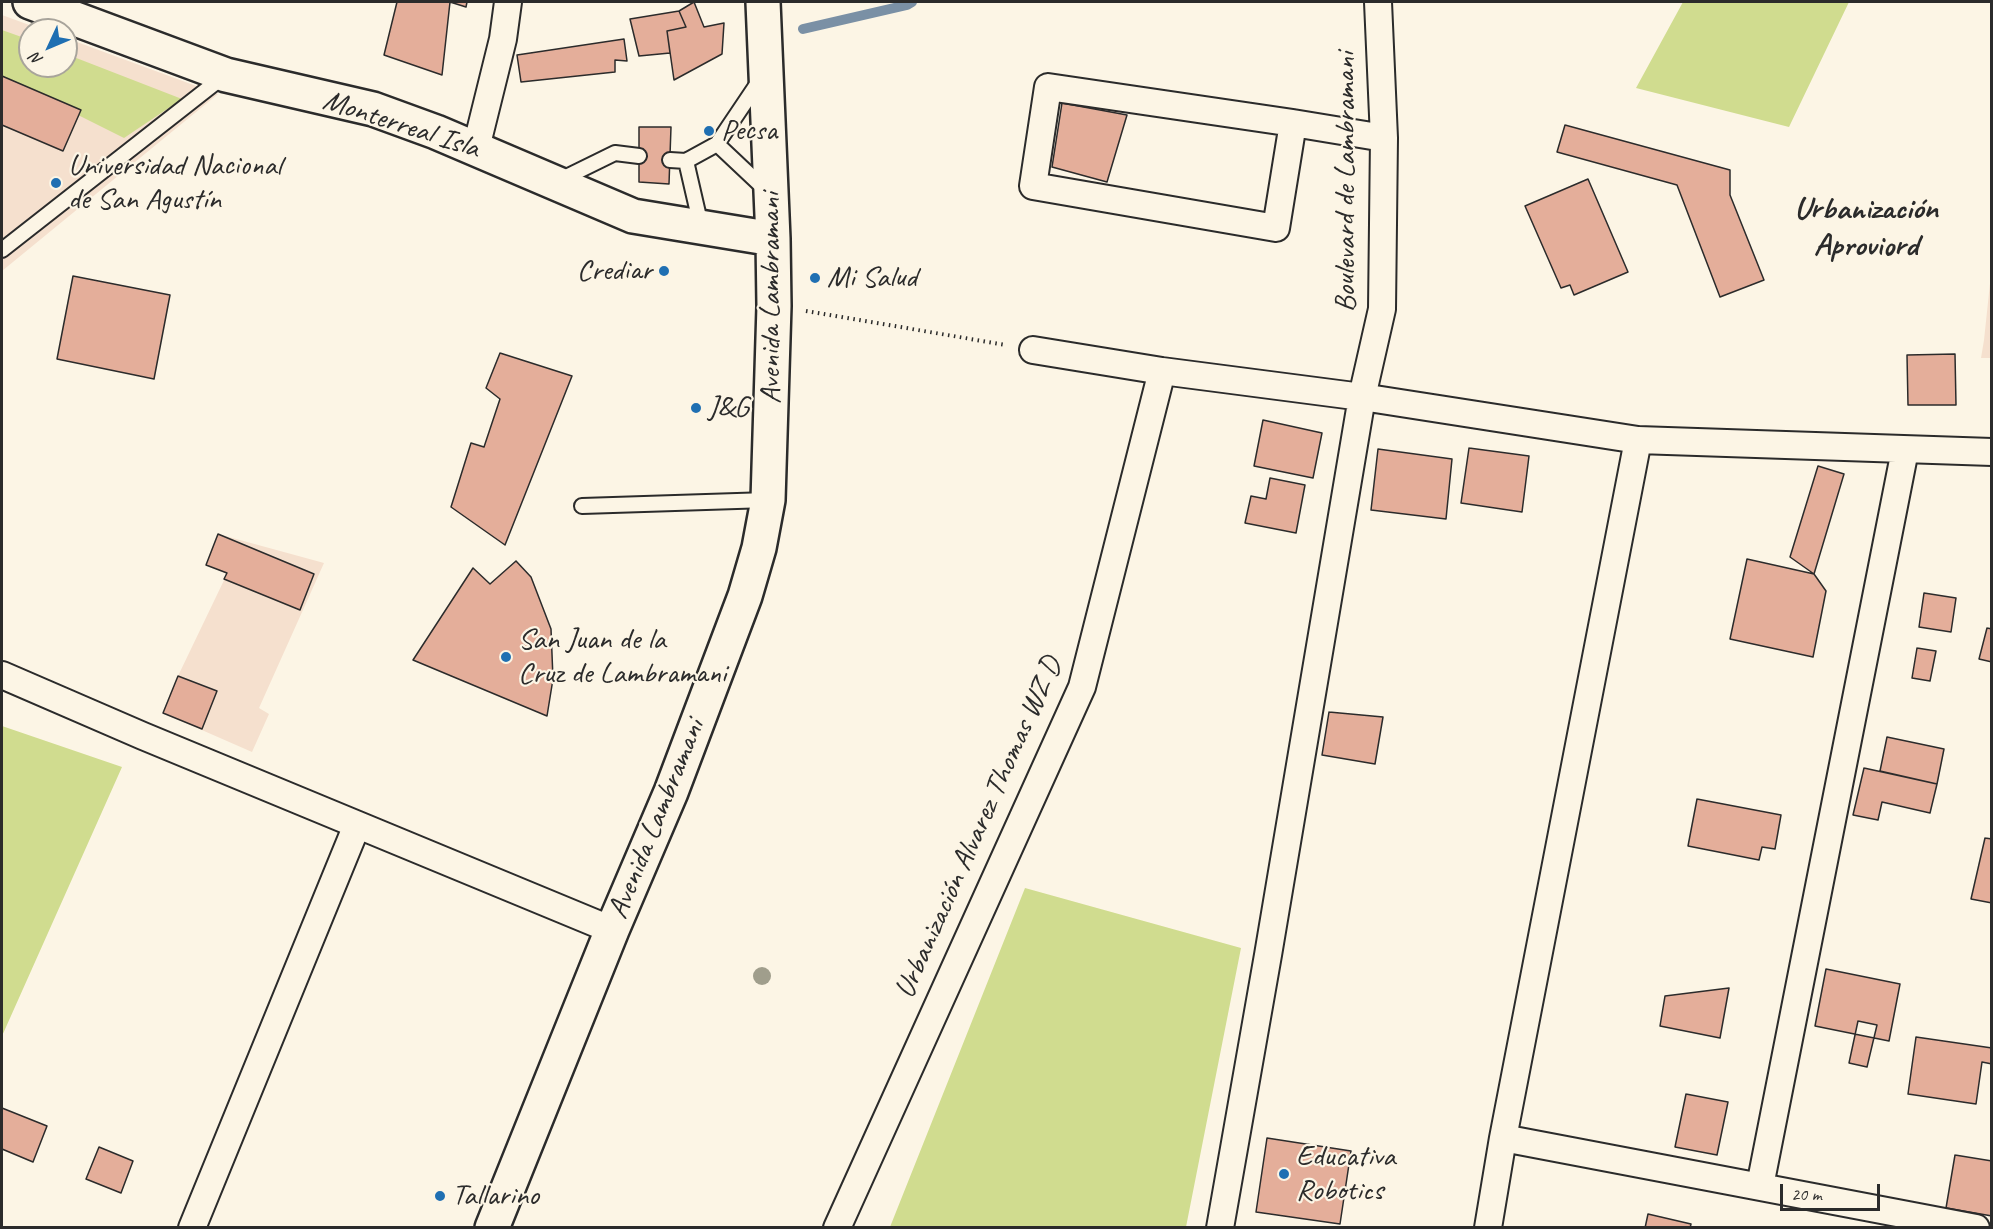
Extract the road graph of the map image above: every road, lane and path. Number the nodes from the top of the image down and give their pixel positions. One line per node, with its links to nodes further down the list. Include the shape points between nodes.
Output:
1 (30, 2): 6 (main road, Monterreal Isla)
2 (508, 2): 10 (street, via 503,39)
3 (763, 2): 5 (main road, Avenida Lambramani)
4 (1378, 2): 8 (street, Boulevard de Lambramani)
5 (766, 71): 9 (lane); 15 (main road, Avenida Lambramani)
6 (226, 75): 10 (main road, Monterreal Isla, via 373,109); 18 (lane)
7 (1293, 123): 7 (street, via 1048,87 1033,186 1276,228); 8 (street)
8 (1384, 138): 22 (street, Boulevard de Lambramani, via 1382,309)
9 (717, 144): 13 (lane); 15 (lane)
10 (476, 148): 14 (main road, Monterreal Isla)
11 (639, 156): 14 (lane, via 615,153)
12 (670, 160): 13 (lane)
13 (686, 161): 16 (lane)
14 (554, 183): 16 (main road, Monterreal Isla, via 633,216)
15 (772, 196): 17 (main road, Avenida Lambramani)
16 (702, 227): 17 (main road, Monterreal Isla)
17 (773, 239): 19 (main road, Avenida Lambramani)
18 (2, 250)
19 (774, 306): 20 (path); 26 (main road, Avenida Lambramani)
20 (1033, 350): 21 (street)
21 (1162, 371): 22 (street); 35 (street, Urbanización Alvarez Thomas WZ D, via 1082,687)
22 (1362, 398): 23 (street); 36 (street, Boulevard de Lambramani)
23 (1638, 440): 24 (street); 31 (street)
24 (1905, 450): 25 (street); 32 (street)
25 (1992, 452)
26 (768, 500): 27 (lane); 30 (main road, Avenida Lambramani, via 745,596 671,792)
27 (582, 506)
28 (2, 675): 29 (street)
29 (357, 825): 30 (street); 33 (street)
30 (612, 930): 34 (main road, Avenida Lambramani)
31 (1503, 1138): 32 (street); 37 (street)
32 (1760, 1186): 38 (street)
33 (192, 1227)
34 (492, 1227)
35 (837, 1227)
36 (1220, 1227)
37 (1488, 1227)
38 (1976, 1227)

